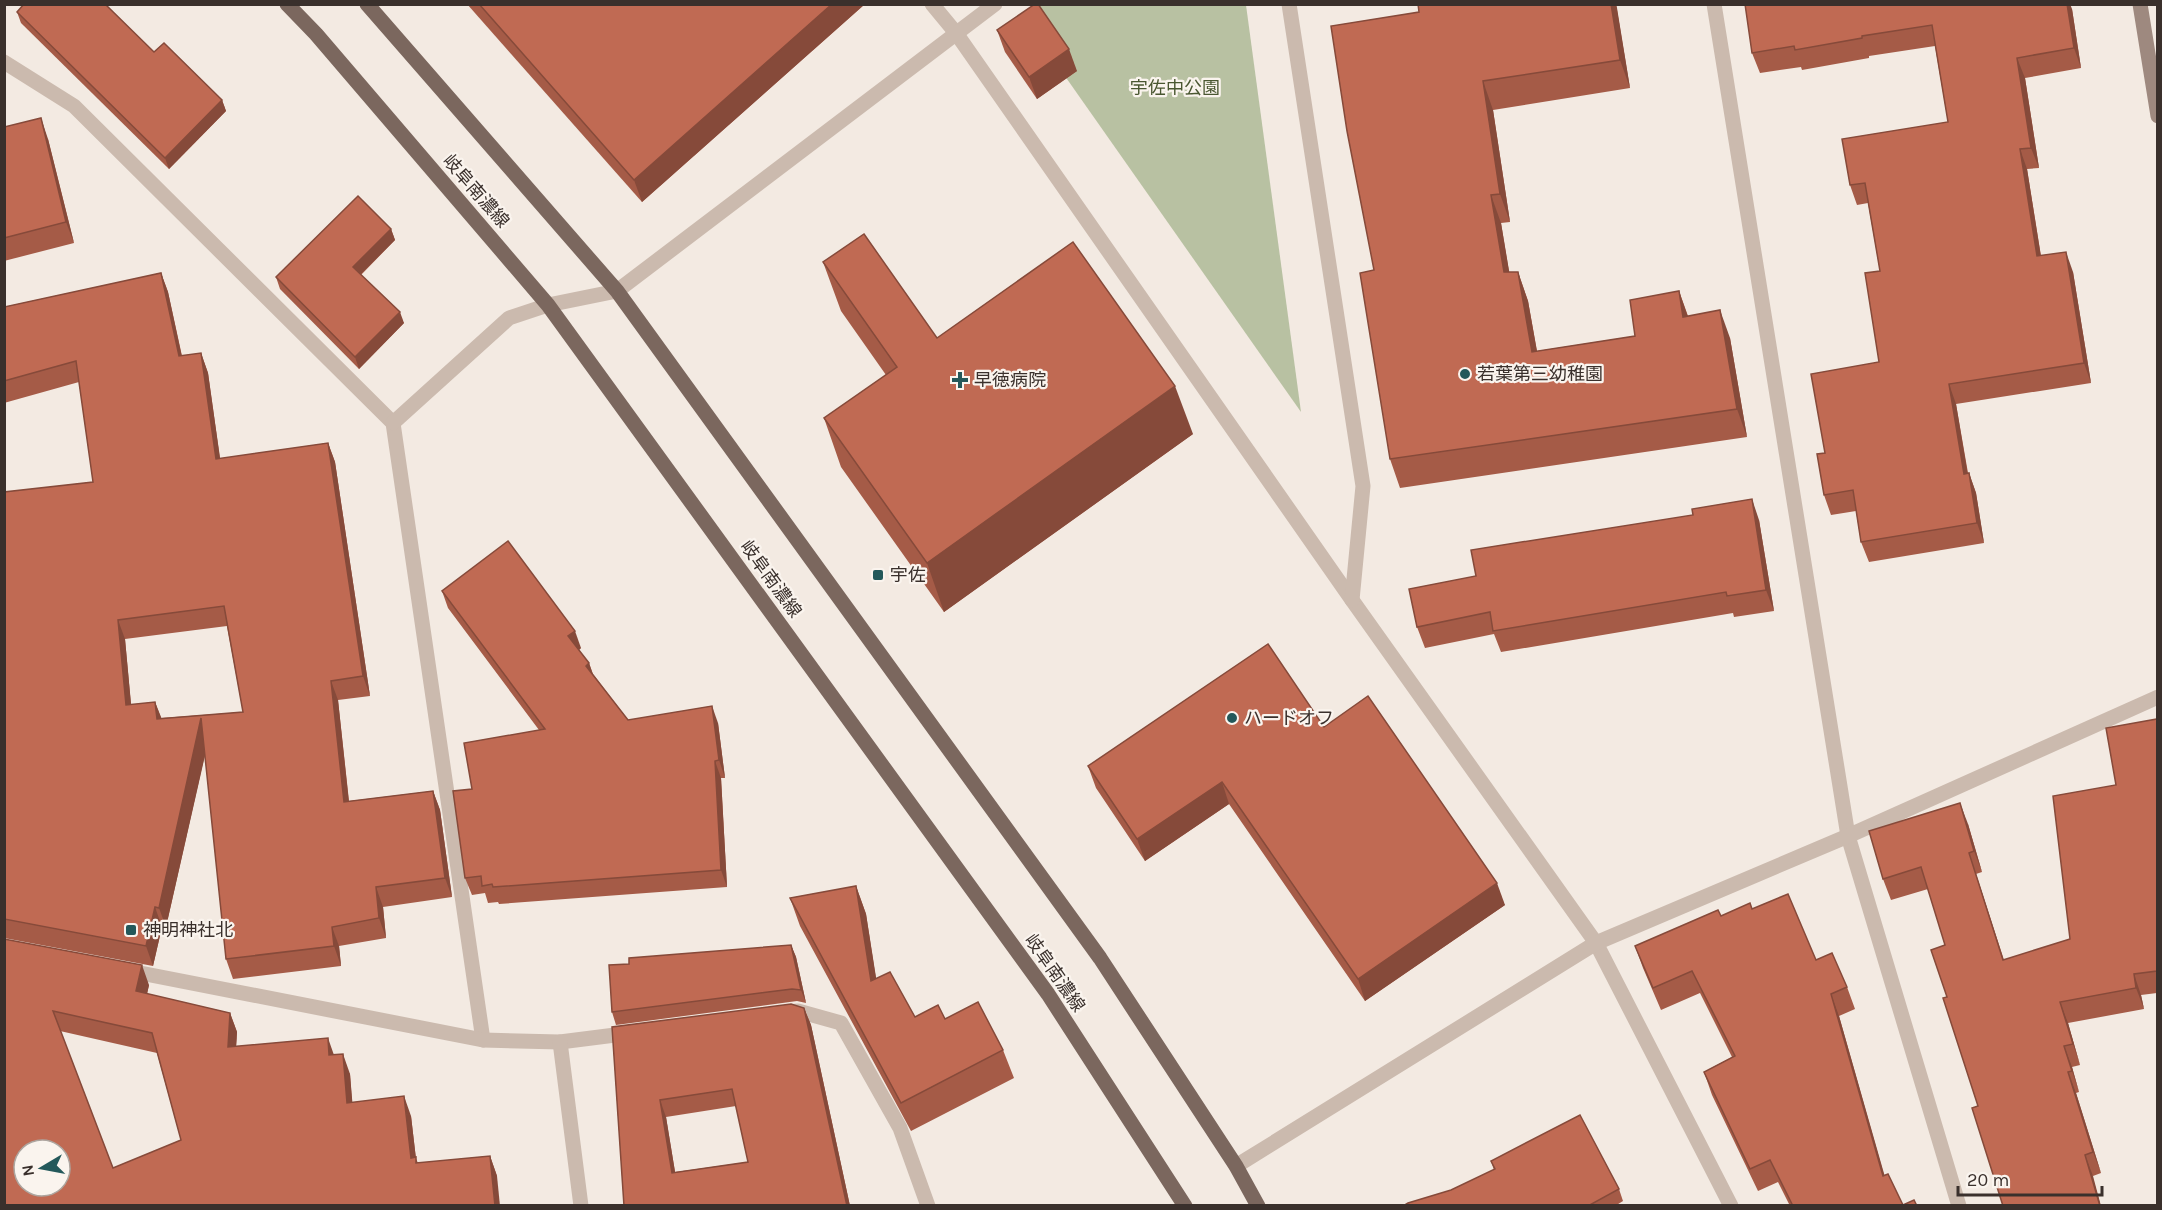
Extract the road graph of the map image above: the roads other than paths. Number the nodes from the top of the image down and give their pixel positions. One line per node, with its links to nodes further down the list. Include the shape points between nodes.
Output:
1 (287, 4): 12 (main road, 岐阜南濃線)
2 (367, 4): 11 (main road)
3 (932, 4): 8 (street)
4 (995, 4): 8 (street)
5 (1289, 4): 14 (street, via 1363,486)
6 (1714, 4): 16 (street)
7 (2140, 4): 10 (street)
8 (956, 33): 11 (street); 14 (street)
9 (4, 62): 13 (street, via 74,106)
10 (2157, 116)
11 (617, 291): 12 (street); 23 (main road, via 1100,958)
12 (548, 305): 13 (street, via 509,318); 26 (main road, 岐阜南濃線, via 1048,994)
13 (393, 423): 21 (street)
14 (1352, 600): 17 (street)
15 (2157, 697): 16 (street)
16 (1848, 836): 17 (street); 29 (street)
17 (1596, 943): 23 (street); 28 (street)
18 (110, 967): 21 (street)
19 (774, 1014): 25 (street, via 798,1011 841,1023 900,1128)
20 (643, 1031): 22 (street)
21 (483, 1040): 22 (street)
22 (560, 1042): 24 (street)
23 (1236, 1166): 27 (main road)
24 (581, 1206)
25 (928, 1206)
26 (1185, 1206)
27 (1258, 1206)
28 (1731, 1206)
29 (1959, 1206)

